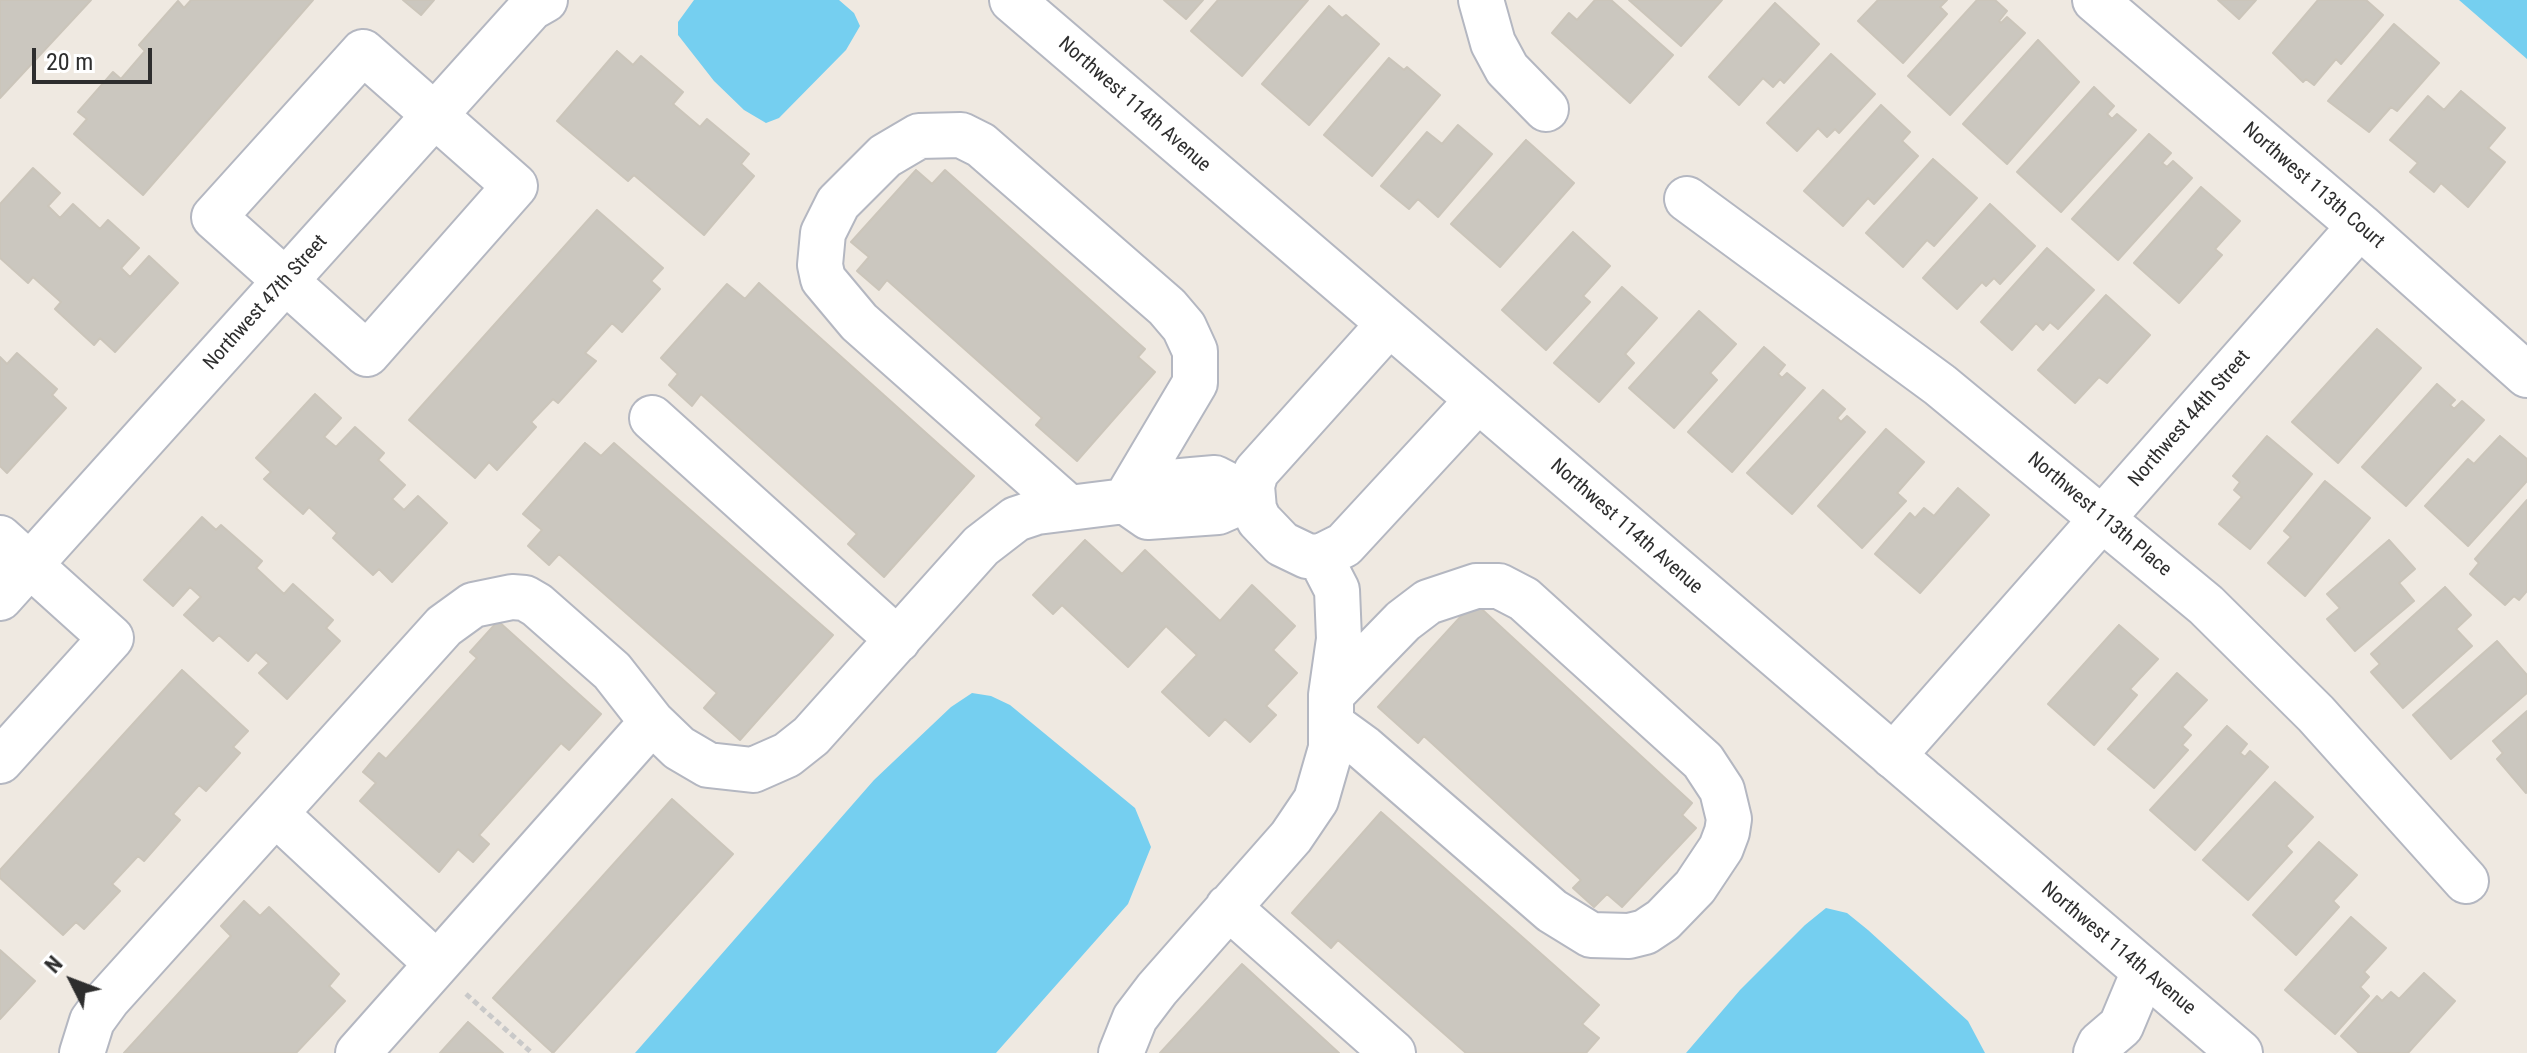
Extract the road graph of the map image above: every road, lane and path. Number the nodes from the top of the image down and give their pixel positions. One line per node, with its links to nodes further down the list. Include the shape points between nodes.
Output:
1 (1481, 0): 5 (street, via 1507,69)
2 (2095, 0): 8 (street, Northwest 113th Court)
3 (1016, 1): 10 (street, Northwest 114th Avenue)
4 (537, 3): 6 (street, Northwest 47th Street)
5 (1546, 109)
6 (434, 117): 9 (street, Northwest 47th Street); 9 (street, via 363,52 214,217); 9 (street, via 515,186 367,354)
7 (1687, 199): 17 (street, Northwest 113th Place, via 1940,385)
8 (2360, 226): 11 (street, Northwest 113th Court); 17 (street, Northwest 44th Street)
9 (286, 281): 18 (street, Northwest 47th Street)
10 (1389, 324): 12 (street, Northwest 114th Avenue); 14 (street, via 1265,460 1256,472)
11 (2527, 375)
12 (1478, 400): 19 (street, via 1356,534); 24 (street, Northwest 114th Avenue)
13 (652, 418): 21 (street)
14 (1252, 497): 15 (street, via 1215,478 1149,484); 19 (street, via 1259,520 1282,544)
15 (1125, 501): 16 (street); 16 (street, via 1195,383 1195,351 1184,327 981,145 961,135 919,136 885,156 838,203 823,233 823,279 859,322)
16 (1069, 508): 21 (street, via 1027,514 998,531)
17 (2103, 518): 24 (street, Northwest 44th Street); 27 (street, Northwest 113th Place, via 2264,659)
18 (14, 552): 20 (street, Northwest 47th Street); 25 (street, via 111,638)
19 (1320, 557): 22 (street, via 1307,598 1308,619 1311,649)
20 (0, 598)
21 (898, 640): 23 (street, via 811,736 764,767 740,771 708,765 679,748)
22 (1331, 710): 22 (street, via 1403,621 1428,602 1476,586 1499,586 1524,599 1703,761 1722,790 1727,832 1695,887 1663,920 1629,936 1591,935 1552,911 1364,748); 28 (street, via 1331,748 1316,800 1291,837)
23 (652, 722): 26 (street, via 612,671 537,605 525,598 485,600 444,626); 29 (street)
24 (1893, 756): 30 (street, Northwest 114th Avenue)
25 (0, 761)
26 (277, 815): 29 (street); 32 (street, via 108,999 92,1021)
27 (2466, 881)
28 (1228, 907): 35 (street, via 1135,1018); 36 (street)
29 (437, 964): 33 (street); 34 (path)
30 (2144, 971): 31 (street); 37 (street, Northwest 114th Avenue)
31 (2114, 1044)
32 (82, 1053)
33 (358, 1053)
34 (532, 1053)
35 (1121, 1053)
36 (1393, 1053)
37 (2240, 1053)

